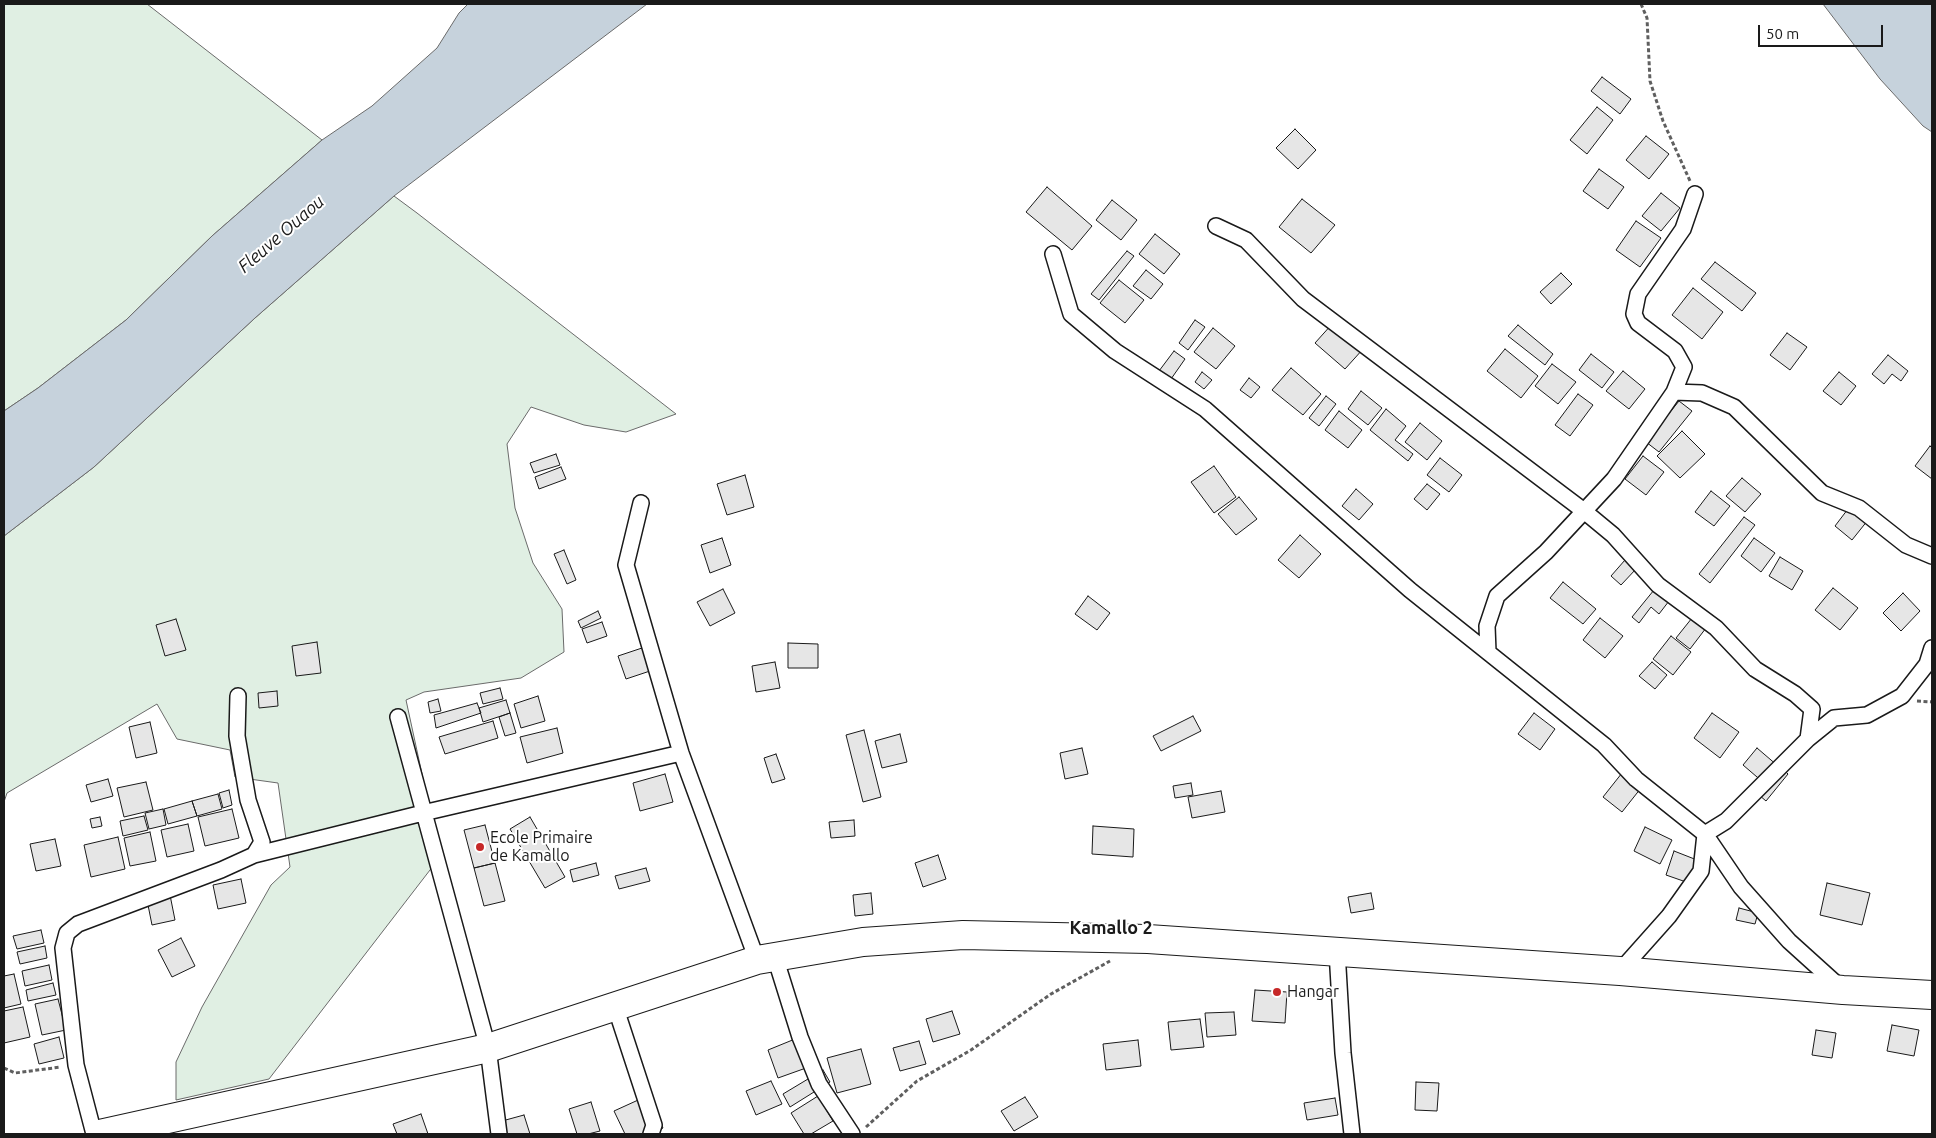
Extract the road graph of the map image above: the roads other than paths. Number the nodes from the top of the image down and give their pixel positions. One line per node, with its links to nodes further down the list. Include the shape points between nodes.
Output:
1 (1695, 194): 4 (street, via 1683,229 1638,294 1634,314 1638,323 1675,351 1684,367)
2 (1216, 226): 6 (street, via 1246,240 1303,299)
3 (1053, 254): 9 (street, via 1071,314 1115,351 1204,409 1410,590)
4 (1674, 392): 6 (street, via 1614,479); 7 (street, via 1702,393 1734,407 1822,493 1859,508 1906,545)
5 (641, 503): 15 (street, via 626,565)
6 (1584, 511): 9 (street, via 1546,552 1497,596 1486,626); 11 (street, via 1612,535 1658,585 1716,628 1755,669 1795,694)
7 (1932, 556)
8 (1932, 648): 13 (street, via 1927,664 1902,696 1867,715)
9 (1488, 652): 17 (street, via 1604,745 1636,779)
10 (238, 696): 18 (street, via 237,736 246,791 262,842)
11 (1812, 709): 13 (street); 14 (street)
12 (398, 717): 16 (street)
13 (1834, 718): 14 (street)
14 (1808, 738): 17 (street, via 1726,821)
15 (681, 753): 16 (street); 20 (street)
16 (423, 813): 18 (street); 25 (street)
17 (1705, 834): 21 (street, via 1701,871 1669,916); 22 (street, via 1741,887 1789,941)
18 (254, 855): 27 (street, via 78,924 67,933 63,948 76,1064)
19 (1337, 952): 20 (highway, via 1148,939 963,936 863,942); 21 (highway); 31 (street)
20 (766, 958): 24 (highway); 26 (street, via 819,1084)
21 (1620, 971): 22 (highway)
22 (1843, 990): 23 (highway)
23 (1932, 995)
24 (615, 1006): 25 (highway); 30 (street, via 654,1125)
25 (488, 1048): 28 (highway); 29 (street)
26 (858, 1132)
27 (94, 1134)
28 (100, 1134)
29 (499, 1134)
30 (651, 1134)
31 (1352, 1134)

